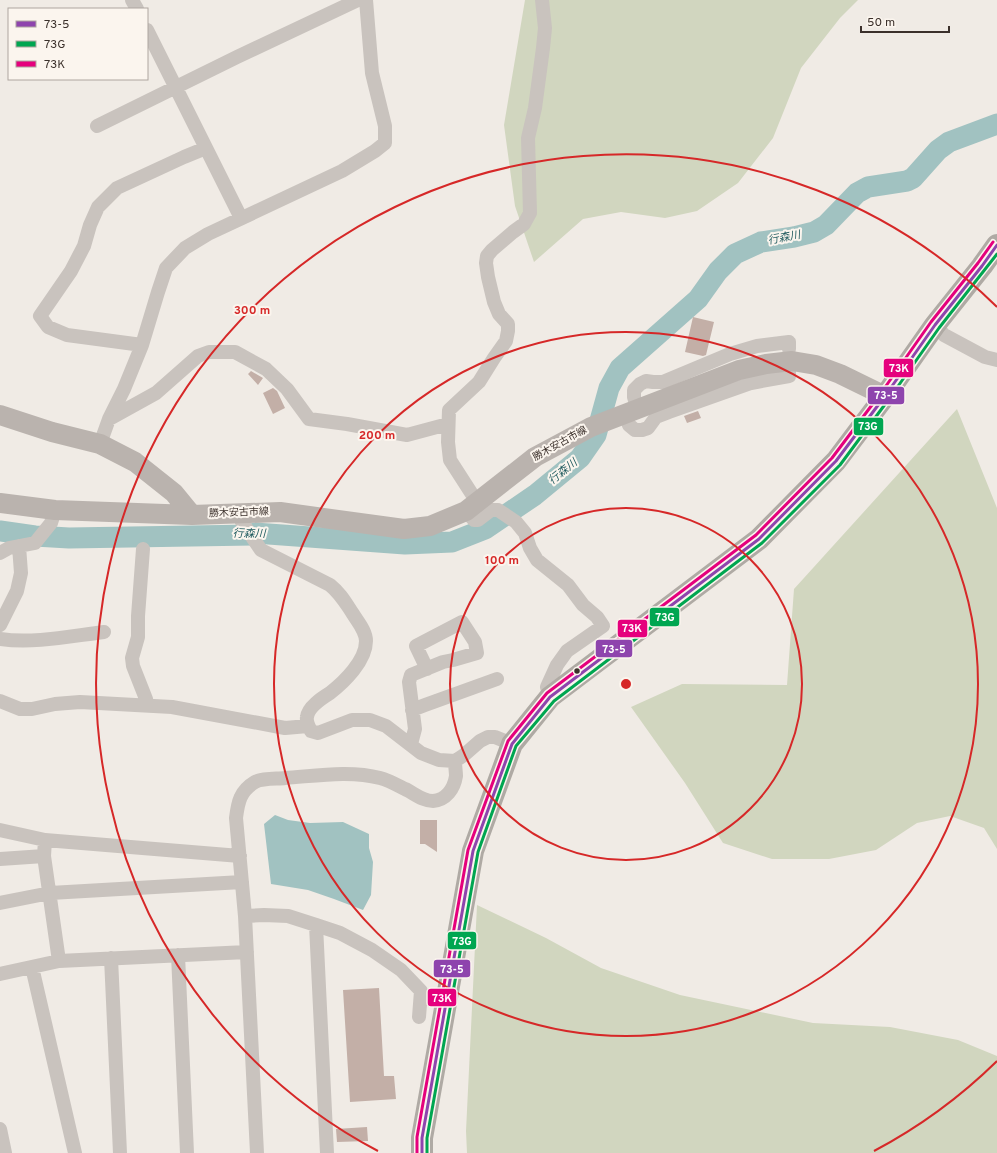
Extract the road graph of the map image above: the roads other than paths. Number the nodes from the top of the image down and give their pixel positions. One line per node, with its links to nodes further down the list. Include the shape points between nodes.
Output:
1 (358, 0): 5 (street)
2 (366, 0): 8 (street, via 372,73 385,126 384,143 342,171)
3 (542, 0): 19 (street, via 543,48 528,138 530,213 524,224 492,250 487,256 486,263 494,302 499,314 508,324 506,341 479,382 449,410)
4 (148, 32): 5 (street)
5 (176, 88): 6 (street); 7 (street)
6 (97, 126)
7 (206, 148): 8 (street); 11 (street, via 117,188 98,207 84,246 40,316 48,327 67,335)
8 (241, 218): 11 (street, via 185,248 166,268)
9 (997, 245): 10 (highway)
10 (935, 325): 13 (street, via 944,335 985,357); 15 (highway)
11 (142, 345): 18 (street)
12 (789, 349): 16 (street, via 789,342 757,346 730,354 663,382 646,381 634,390 634,397)
13 (997, 360)
14 (789, 371): 16 (street, via 789,376 751,383 669,412 656,418 648,428 642,430 634,430 629,425)
15 (884, 396): 16 (main road, 勝木安古市線, via 822,367 792,361 739,370); 34 (highway, via 836,461 758,539)
16 (627, 412): 22 (main road, 勝木安古市線, via 591,427 535,457)
17 (0, 415): 20 (main road)
18 (109, 419): 19 (street, via 156,393 198,356 209,352 235,352 266,369 287,389 308,419 408,435); 20 (street)
19 (448, 424): 22 (street, via 450,460)
20 (100, 444): 24 (main road, via 135,462 174,493)
21 (0, 503): 25 (main road, 勝木安古市線)
22 (471, 506): 23 (main road, 勝木安古市線, via 430,526 404,529 280,512); 34 (street, via 474,520 478,520 491,510 498,510 516,522 525,533 537,560 568,585 604,626 567,651 547,687)
23 (238, 513): 24 (main road, 勝木安古市線); 38 (street, via 261,550 330,585 340,593 364,631 364,651 357,666 313,706 306,717)
24 (192, 515): 25 (main road, 勝木安古市線)
25 (52, 518): 26 (street, via 35,543)
26 (19, 546): 28 (street); 29 (street, via 21,573 17,591)
27 (143, 549): 36 (street, via 138,637 132,658)
28 (0, 553)
29 (0, 625)
30 (104, 632): 31 (street, via 48,639)
31 (0, 639)
32 (427, 669): 37 (street, via 411,675 409,682)
33 (497, 679): 37 (street)
34 (550, 697): 40 (highway)
35 (0, 701): 36 (street, via 20,709 80,702)
36 (147, 705): 38 (street, via 172,707 285,728)
37 (412, 710): 39 (street, via 415,729)
38 (308, 726): 39 (street, via 311,731 318,733 352,720 370,720 386,726)
39 (411, 744): 41 (street, via 421,753 433,758)
40 (512, 744): 41 (street, via 488,737); 66 (highway, via 473,851)
41 (454, 761): 45 (street, via 456,776 452,789 443,798 432,801 422,799 379,778 352,774 256,781 244,791 238,803 236,818)
42 (0, 830): 43 (street)
43 (45, 840): 44 (street); 45 (street)
44 (44, 856): 46 (street); 48 (street)
45 (240, 856): 47 (street)
46 (0, 859)
47 (242, 882): 48 (street); 50 (street)
48 (50, 892): 49 (street); 55 (street)
49 (0, 903)
50 (245, 916): 51 (street, via 288,916); 52 (street)
51 (316, 925): 58 (street, via 340,933 372,950 401,970 421,991); 65 (street)
52 (247, 952): 53 (street); 64 (street)
53 (178, 955): 54 (street); 63 (street)
54 (111, 958): 55 (street); 62 (street)
55 (59, 961): 56 (street)
56 (32, 967): 57 (street); 61 (street)
57 (0, 974)
58 (419, 1017)
59 (0, 1129): 60 (street)
60 (5, 1153)
61 (74, 1153)
62 (120, 1153)
63 (187, 1153)
64 (257, 1153)
65 (327, 1153)
66 (422, 1153)

